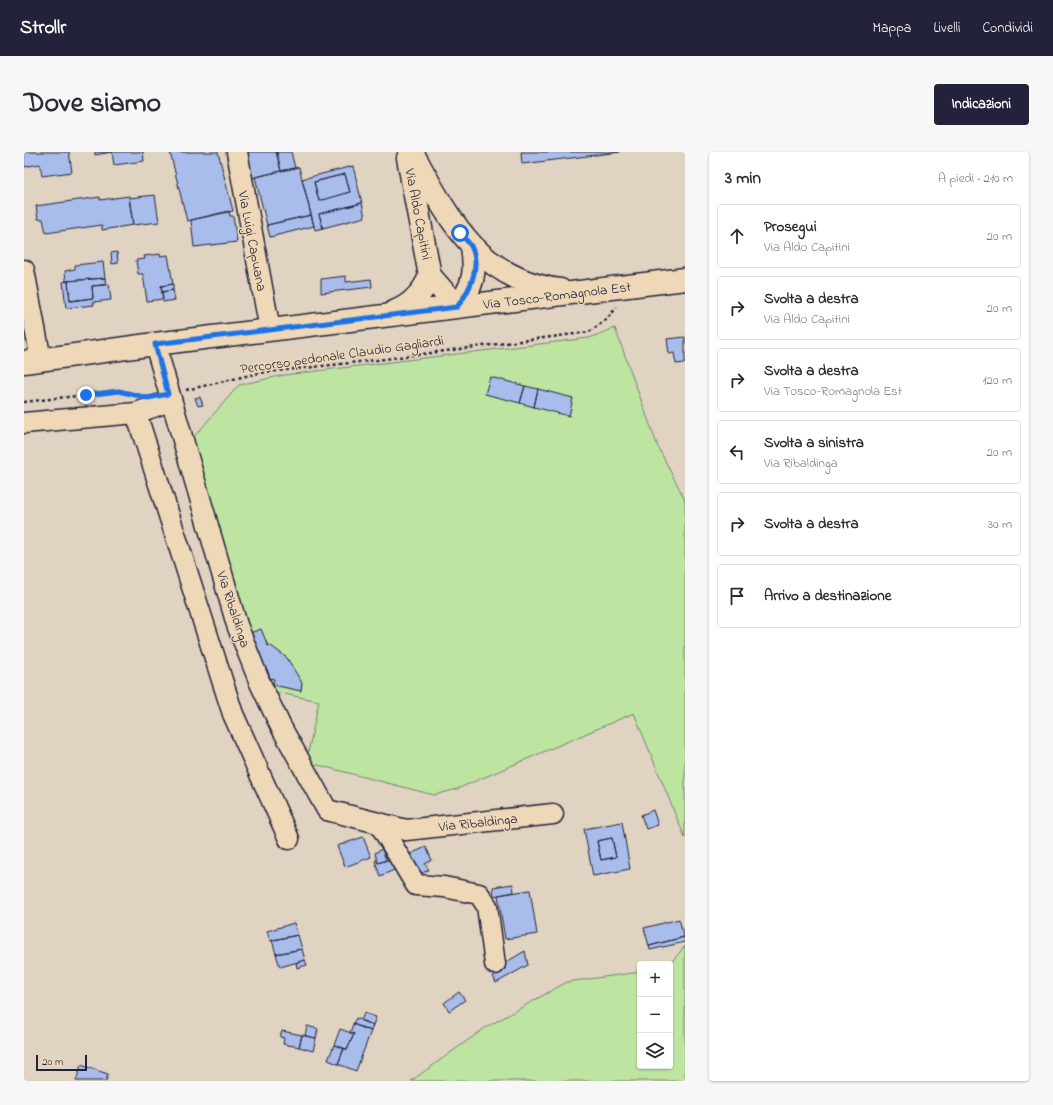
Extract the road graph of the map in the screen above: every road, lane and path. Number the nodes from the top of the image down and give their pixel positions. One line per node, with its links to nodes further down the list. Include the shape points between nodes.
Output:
1 (236, 152): 12 (street, Via Luigi Capuana)
2 (407, 152): 6 (main road, Via Aldo Capitini)
3 (412, 152): 4 (main road, Via Aldo Capitini, via 452,222)
4 (472, 247): 8 (main road, Via Aldo Capitini, via 508,273 522,279 553,289); 10 (main road, via 475,268 472,280 467,294)
5 (24, 270): 14 (street)
6 (430, 276): 10 (main road, Via Aldo Capitini); 11 (main road, Via Aldo Capitini, via 424,290 417,297 396,312)
7 (685, 279): 8 (main road, Via Tosco-Romagnola Est)
8 (579, 292): 10 (main road, Via Tosco-Romagnola Est)
9 (621, 302): 15 (path, Percorso pedonale Claudio Gagliardi, via 606,320 589,332 259,373)
10 (457, 307): 11 (main road, Via Tosco-Romagnola Est)
11 (380, 317): 12 (main road, Via Tosco-Romagnola Est)
12 (270, 330): 13 (main road, Via Tosco-Romagnola Est)
13 (155, 344): 14 (main road, Via Tosco-Romagnola Est); 15 (street, Via Ribaldinga)
14 (32, 361)
15 (169, 397): 17 (street); 20 (street, Via Ribaldinga, via 237,625 260,683 280,724 327,810)
16 (24, 402): 17 (path, via 119,391)
17 (135, 404): 18 (street); 21 (street, via 233,714)
18 (24, 423)
19 (553, 814): 20 (street, Via Ribaldinga, via 406,830)
20 (379, 823): 22 (street, via 416,885 479,894 487,906)
21 (289, 839)
22 (495, 964)

